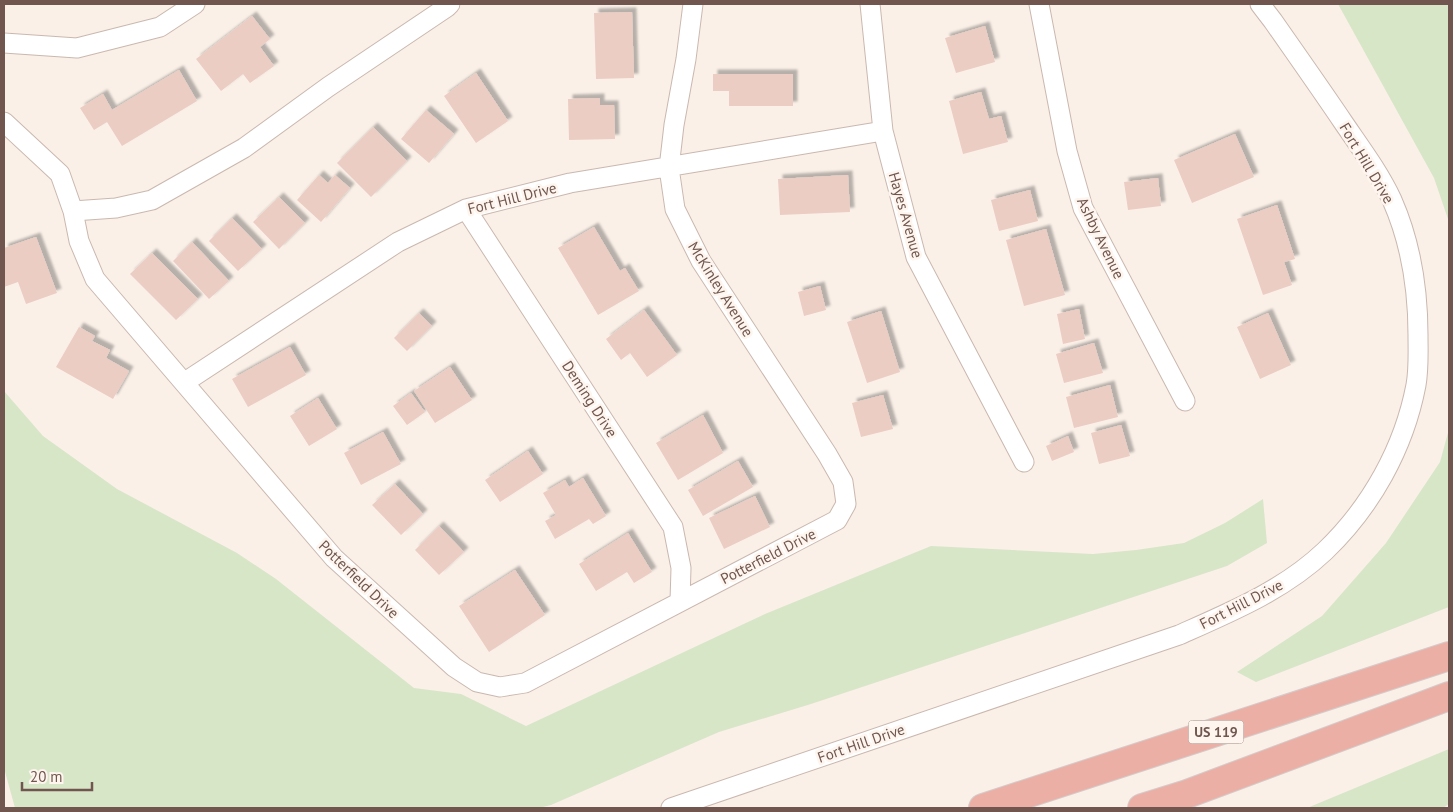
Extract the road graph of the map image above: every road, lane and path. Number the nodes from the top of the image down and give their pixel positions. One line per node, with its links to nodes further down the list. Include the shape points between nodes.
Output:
1 (194, 4): 7 (street, via 160,27 77,48)
2 (450, 4): 12 (street, via 244,148 152,200 116,208)
3 (693, 4): 10 (street, McKinley Avenue)
4 (870, 4): 9 (street, Hayes Avenue)
5 (1039, 4): 14 (street, Ashby Avenue, via 1067,151 1083,208)
6 (1260, 4): 21 (street, Fort Hill Drive, via 1367,157 1391,200 1416,283 1416,385 1393,457 1365,504 1325,551 1276,588 1179,634)
7 (4, 43)
8 (4, 122): 12 (street, Potterfield Drive, via 60,174)
9 (883, 131): 10 (street, Fort Hill Drive); 15 (street, Hayes Avenue, via 916,257)
10 (669, 168): 11 (street, Fort Hill Drive, via 570,183); 16 (street, McKinley Avenue, via 675,209 701,262 843,482 846,504)
11 (466, 209): 13 (street, Fort Hill Drive, via 398,242); 17 (street, Deming Drive, via 673,527 681,568)
12 (73, 211): 13 (street, Potterfield Drive, via 79,241 96,279)
13 (184, 382): 17 (street, Potterfield Drive, via 334,558 454,668 477,682 500,688 525,683)
14 (1185, 401)
15 (1024, 462)
16 (837, 520): 17 (street, Potterfield Drive)
17 (680, 601)
18 (1449, 656): 22 (highway, US 119)
19 (1449, 696): 20 (highway)
20 (1187, 794): 23 (highway); 24 (highway)
21 (671, 808)
22 (983, 808)
23 (1142, 808)
24 (1163, 808)

